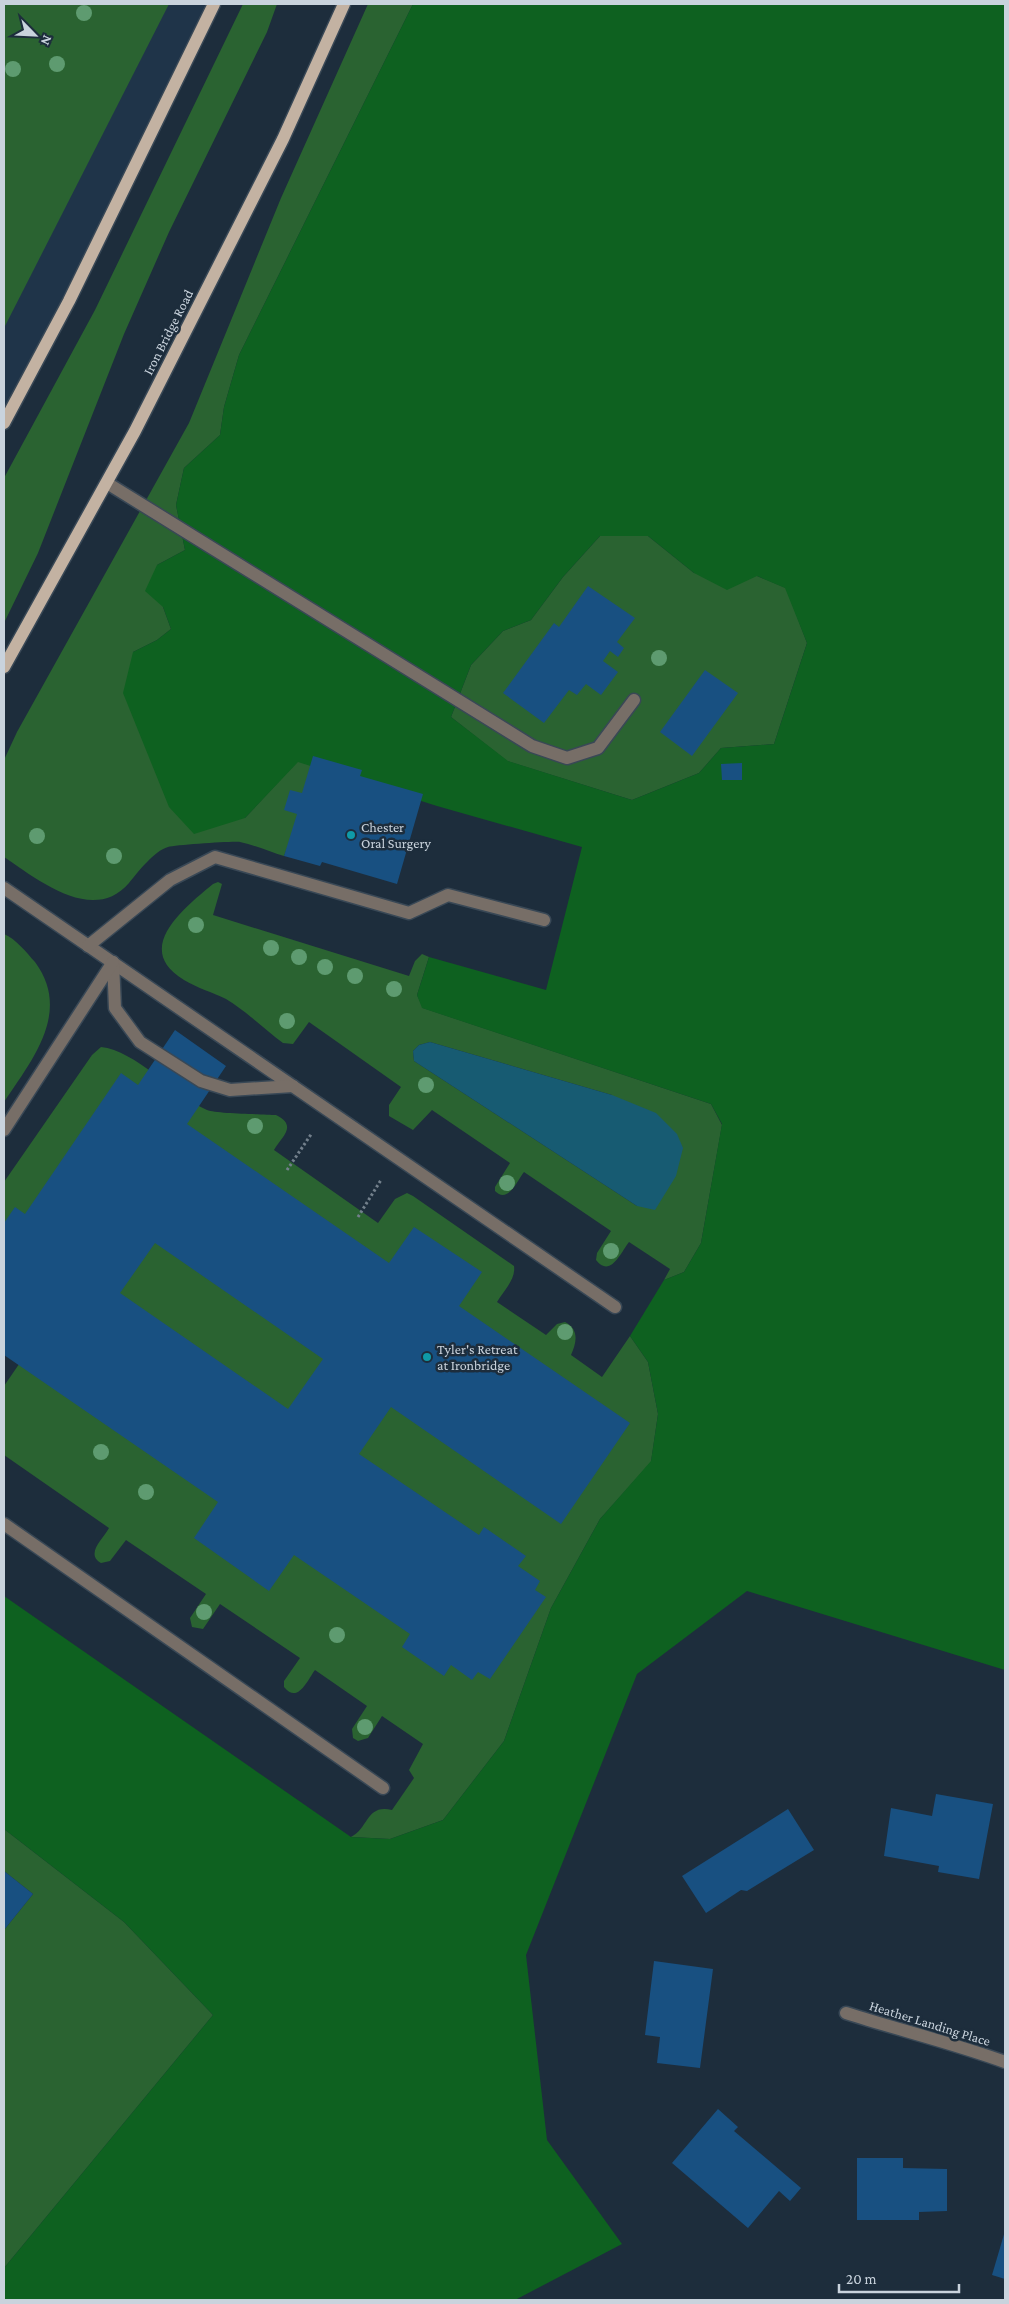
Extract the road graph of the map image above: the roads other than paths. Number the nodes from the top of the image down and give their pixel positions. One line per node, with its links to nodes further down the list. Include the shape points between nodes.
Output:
1 (214, 4): 3 (main road, via 69,301)
2 (344, 4): 4 (main road, Iron Bridge Road, via 282,139)
3 (4, 423)
4 (107, 483): 5 (main road, Iron Bridge Road); 6 (street, via 532,746 567,758 598,748)
5 (4, 667)
6 (634, 700)
7 (4, 888): 9 (street)
8 (544, 920): 9 (street, via 448,895 409,913 215,857 170,880)
9 (88, 946): 10 (street)
10 (113, 962): 11 (street); 11 (street, via 115,1008 140,1042 200,1081 230,1090); 12 (street)
11 (293, 1086): 13 (street)
12 (4, 1130)
13 (615, 1307)
14 (4, 1524): 15 (street)
15 (384, 1788)
16 (846, 2012): 17 (street, Heather Landing Place)
17 (1005, 2062)

